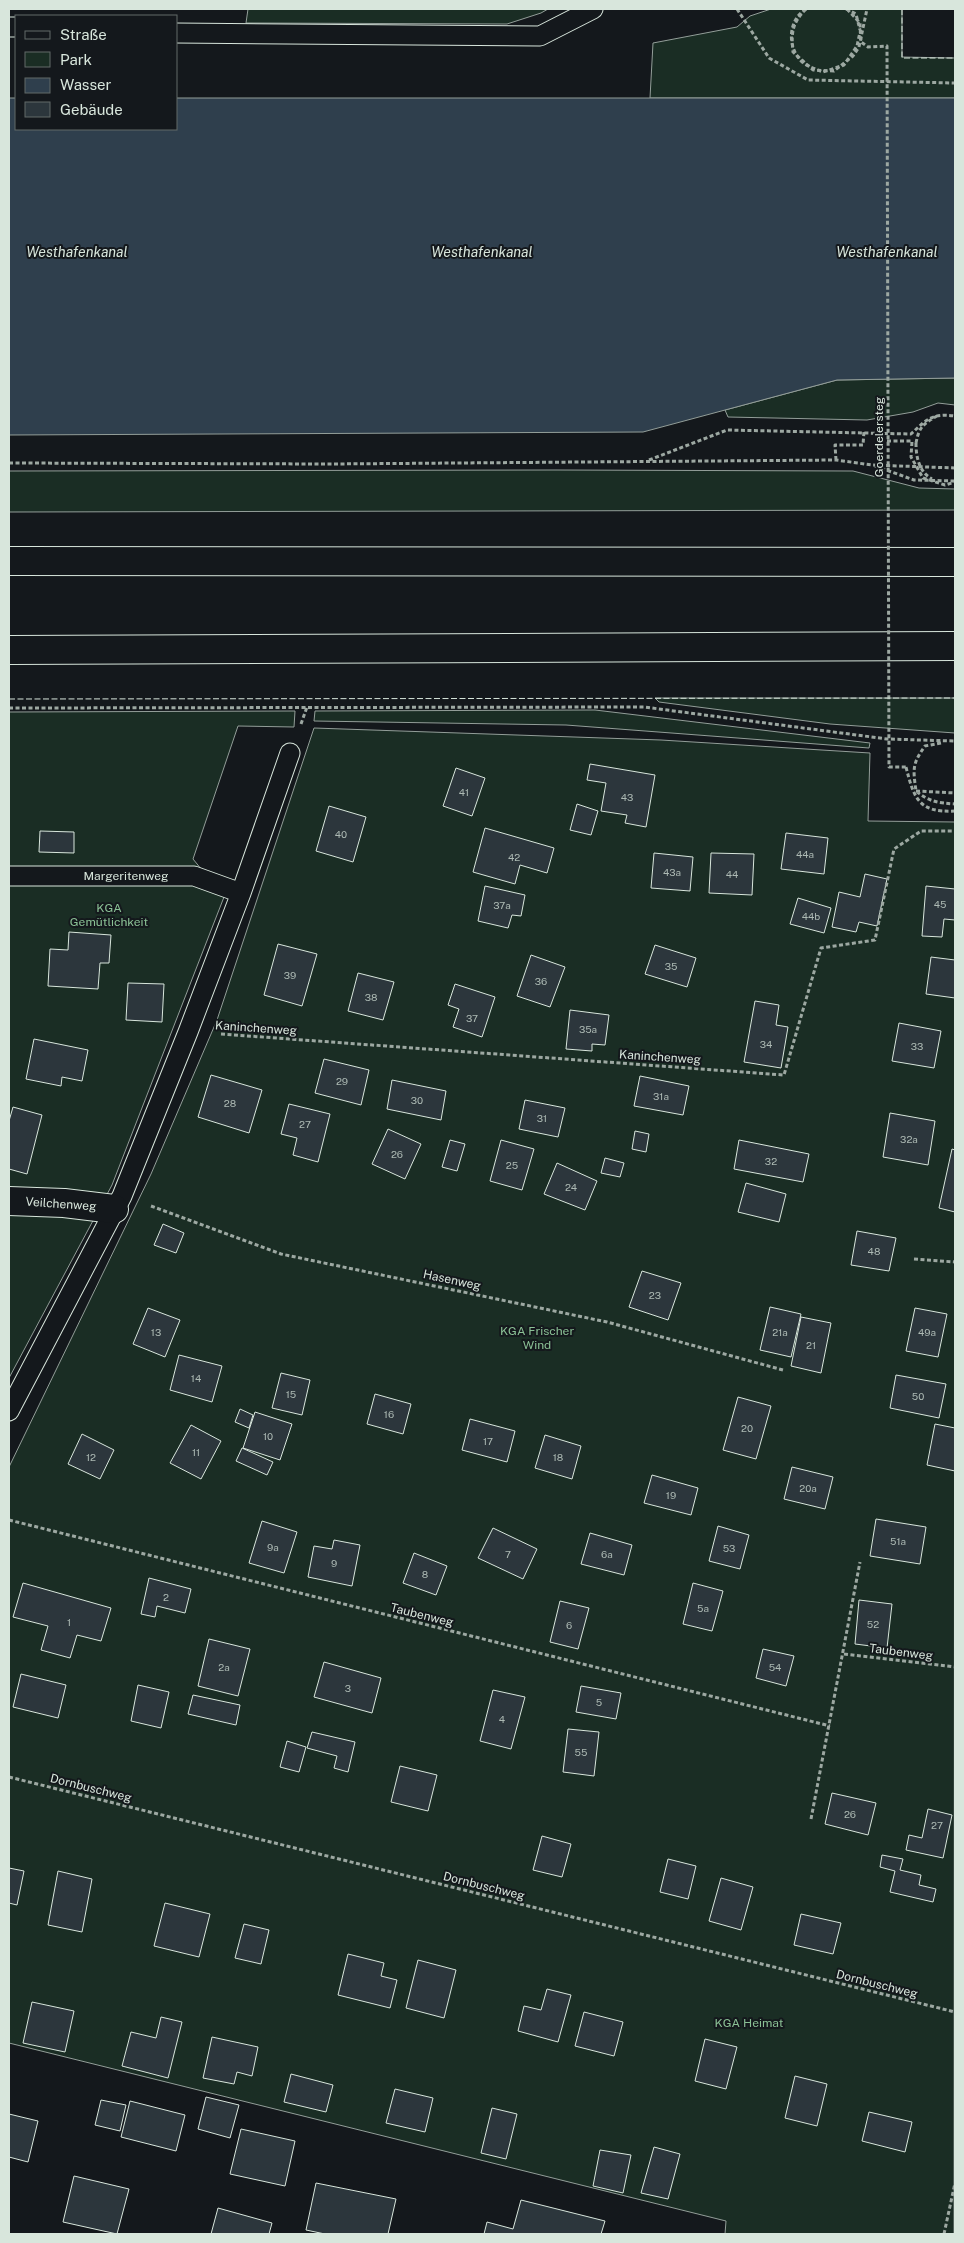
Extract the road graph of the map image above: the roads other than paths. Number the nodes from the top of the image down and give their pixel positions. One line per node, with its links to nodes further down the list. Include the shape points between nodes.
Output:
1 (593, 9): 2 (lane, via 540,36)
2 (178, 33)
3 (9, 560): 4 (main road)
4 (955, 562)
5 (955, 646): 6 (main road)
6 (9, 650)
7 (290, 753): 9 (lane)
8 (9, 876): 9 (lane, Margeritenweg, via 194,876)
9 (241, 893): 11 (lane)
10 (9, 1201): 11 (main road, Veilchenweg)
11 (118, 1202): 12 (lane)
12 (9, 1411)

